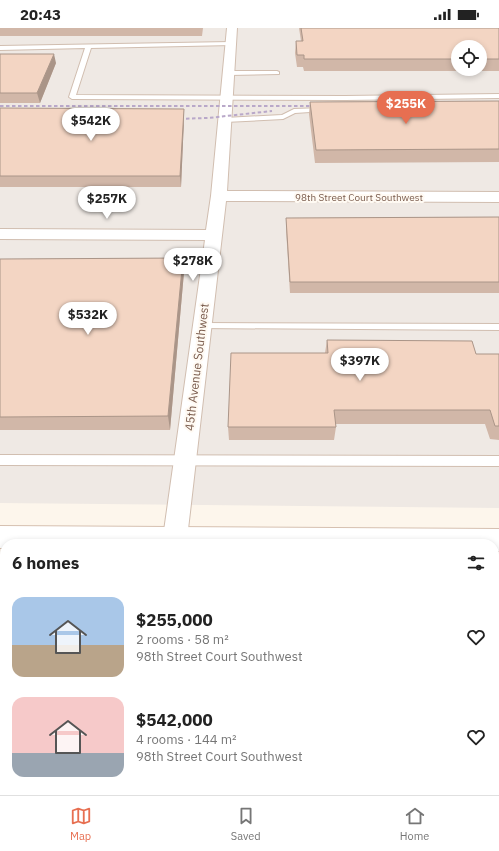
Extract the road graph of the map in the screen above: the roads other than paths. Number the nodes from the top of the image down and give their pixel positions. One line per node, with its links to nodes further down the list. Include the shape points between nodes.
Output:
1 (232, 36): 2 (lane); 4 (street, 45th Avenue Southwest)
2 (89, 46): 3 (lane); 7 (lane, via 72,97)
3 (0, 48)
4 (229, 73): 5 (lane); 7 (street, 45th Avenue Southwest)
5 (277, 73)
6 (499, 96): 7 (lane)
7 (227, 98): 9 (street, 45th Avenue Southwest)
8 (332, 110): 9 (lane, via 305,110 283,117)
9 (225, 120): 10 (street, 45th Avenue Southwest)
10 (219, 196): 11 (street, 98th Street Court Southwest); 13 (street, 45th Avenue Southwest)
11 (499, 197)
12 (0, 234): 13 (street)
13 (214, 235): 14 (street, 45th Avenue Southwest)
14 (202, 326): 15 (lane); 17 (street, 45th Avenue Southwest)
15 (499, 327)
16 (0, 460): 17 (lane)
17 (185, 460): 18 (lane); 20 (street, 45th Avenue Southwest)
18 (499, 461)
19 (0, 538): 20 (main road)
20 (175, 538): 21 (main road)
21 (337, 539)

